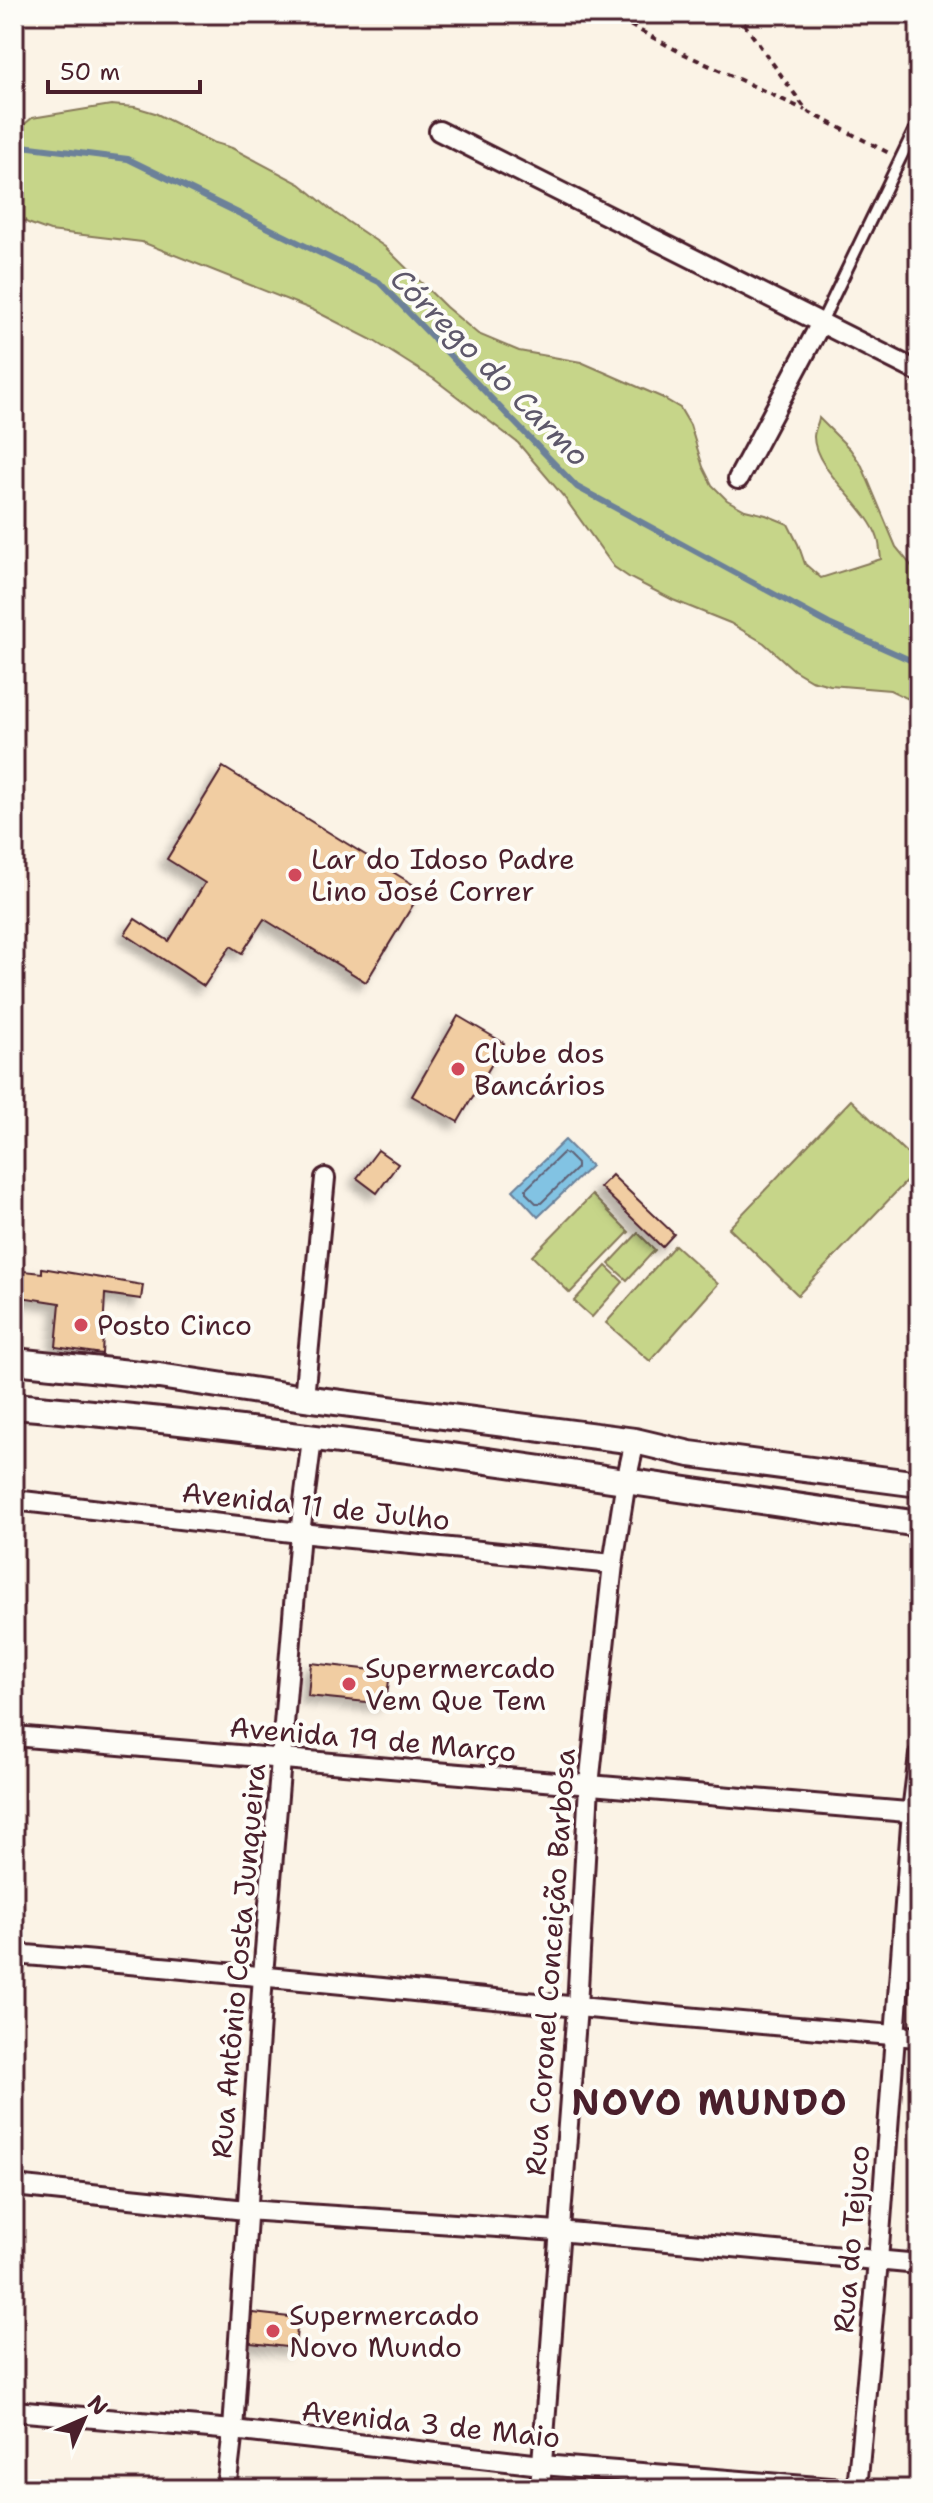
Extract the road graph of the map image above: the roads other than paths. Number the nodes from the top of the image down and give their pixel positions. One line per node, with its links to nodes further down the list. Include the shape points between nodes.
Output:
1 (919, 120): 3 (lane)
2 (439, 131): 3 (street)
3 (821, 323): 4 (street); 5 (street)
4 (919, 372)
5 (738, 479)
6 (325, 1178): 9 (street)
7 (14, 1361): 8 (main road)
8 (159, 1376): 9 (main road); 11 (main road)
9 (304, 1398): 13 (main road)
10 (14, 1406): 11 (main road)
11 (154, 1418): 12 (main road)
12 (312, 1439): 14 (main road); 18 (street, Rua Antônio Costa Junqueira)
13 (635, 1441): 14 (street, Rua Coronel Conceição Barbosa); 15 (main road, via 690,1454)
14 (626, 1481): 17 (main road); 19 (street, Rua Coronel Conceição Barbosa)
15 (919, 1484)
16 (14, 1500): 18 (street, Avenida 11 de Julho)
17 (919, 1524)
18 (300, 1533): 19 (street, Avenida 11 de Julho); 22 (street, Rua Antônio Costa Junqueira)
19 (613, 1564): 23 (street, Rua Coronel Conceição Barbosa)
20 (14, 1736): 22 (street, Avenida 19 de Março)
21 (919, 1755): 24 (street, Rua do Tejuco)
22 (282, 1759): 23 (street, Avenida 19 de Março); 26 (street, Rua Antônio Costa Junqueira)
23 (589, 1785): 24 (street, Avenida 19 de Março); 27 (street, Rua Coronel Conceição Barbosa)
24 (915, 1812): 28 (street, Rua do Tejuco)
25 (14, 1954): 26 (street)
26 (263, 1975): 27 (street); 31 (street, Rua Antônio Costa Junqueira)
27 (577, 2007): 28 (street); 32 (street, Rua Coronel Conceição Barbosa)
28 (895, 2035): 29 (street); 33 (street, Rua do Tejuco)
29 (919, 2037)
30 (14, 2186): 31 (street)
31 (246, 2210): 32 (street); 36 (street, Rua Antônio Costa Junqueira)
32 (558, 2231): 33 (street); 37 (street, Rua Coronel Conceição Barbosa)
33 (878, 2261): 34 (street); 41 (street, Rua do Tejuco)
34 (919, 2264)
35 (14, 2411): 36 (street, Avenida 3 de Maio)
36 (233, 2430): 37 (street, Avenida 3 de Maio); 38 (street, Rua Antônio Costa Junqueira)
37 (542, 2465): 39 (street, Rua Coronel Conceição Barbosa); 40 (street, Avenida 3 de Maio)
38 (226, 2489)
39 (540, 2489)
40 (843, 2489)
41 (857, 2489)

